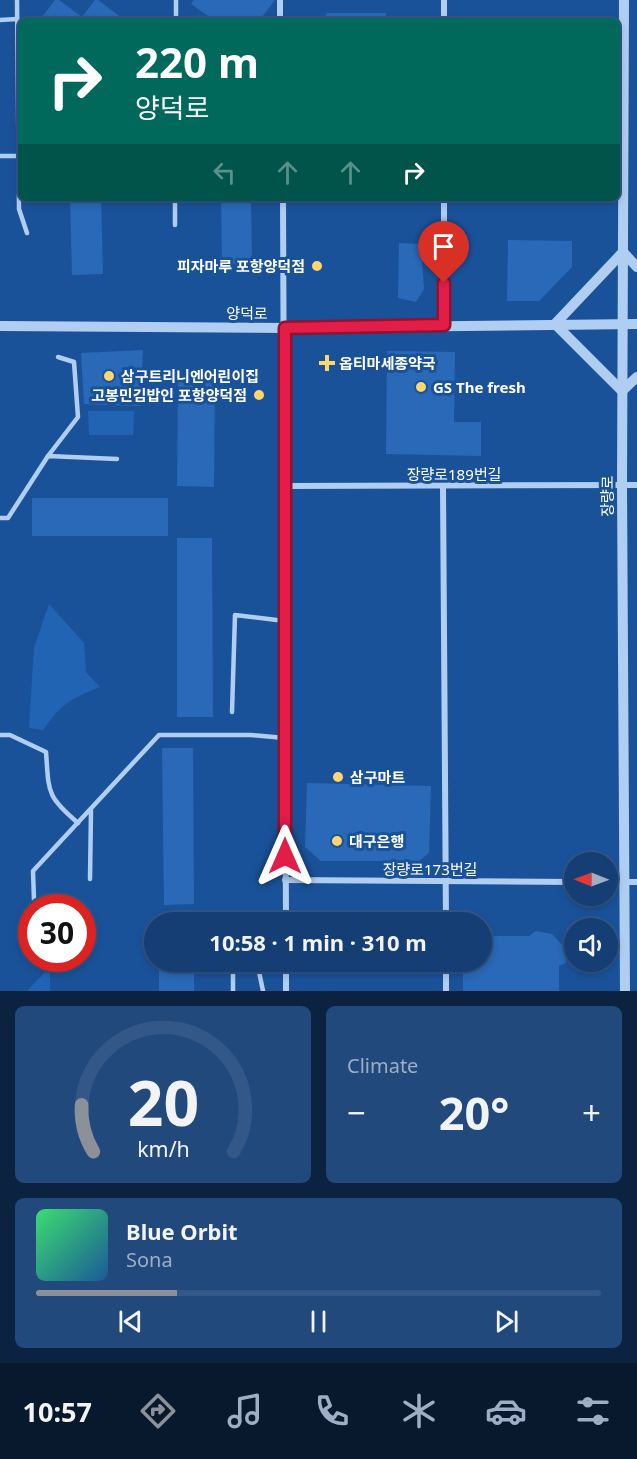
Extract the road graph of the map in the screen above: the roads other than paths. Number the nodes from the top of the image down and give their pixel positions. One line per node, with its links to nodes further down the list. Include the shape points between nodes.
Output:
1 (17, 0): 9 (lane)
2 (176, 0): 6 (lane)
3 (280, 0): 7 (street)
4 (444, 0): 8 (street)
5 (624, 0): 20 (street, 장량로)
6 (176, 18)
7 (280, 18)
8 (444, 18)
9 (17, 19): 10 (lane); 11 (lane)
10 (0, 20)
11 (18, 88)
12 (0, 156): 13 (lane)
13 (18, 156)
14 (19, 201): 19 (lane)
15 (176, 201): 18 (lane)
16 (283, 201): 27 (street)
17 (444, 201): 25 (street)
18 (175, 225)
19 (27, 233)
20 (623, 252): 21 (street); 22 (street); 23 (street, 장량로)
21 (637, 267)
22 (555, 324): 23 (street, 양덕로); 25 (street, 양덕로); 30 (street)
23 (622, 324): 24 (street, 양덕로); 30 (street, 장량로)
24 (637, 324)
25 (444, 325): 27 (street, 양덕로)
26 (0, 326): 27 (street, 양덕로)
27 (285, 328): 35 (street)
28 (58, 357): 31 (lane, via 74,362 78,417)
29 (637, 377): 30 (street)
30 (622, 391): 33 (street, 장량로)
31 (48, 456): 32 (lane); 37 (lane, via 9,518)
32 (117, 459)
33 (622, 485): 34 (street, 장량로189번길); 36 (street, 장량로189번길); 49 (street, 장량로)
34 (637, 485)
35 (285, 486): 36 (street, 장량로189번길); 38 (street)
36 (443, 487): 46 (street)
37 (0, 518)
38 (285, 621): 39 (lane, via 235,615); 41 (street)
39 (232, 712)
40 (0, 735): 43 (lane, via 10,735 46,752 48,790 58,807)
41 (285, 738): 42 (lane, via 159,735); 45 (street)
42 (90, 810): 43 (lane); 44 (lane)
43 (78, 823): 51 (lane, via 33,871)
44 (90, 879)
45 (285, 880): 46 (street, 장량로173번길); 52 (street)
46 (445, 881): 47 (street, 장량로173번길); 53 (street)
47 (564, 882)
48 (618, 882): 49 (street)
49 (625, 882): 50 (street); 62 (street, 장량로)
50 (637, 882)
51 (34, 894)
52 (285, 912)
53 (446, 912)
54 (259, 972): 59 (lane)
55 (286, 972): 60 (street)
56 (446, 972): 61 (street)
57 (233, 973): 58 (lane)
58 (233, 991)
59 (262, 991)
60 (286, 991)
61 (446, 991)
62 (625, 991)

